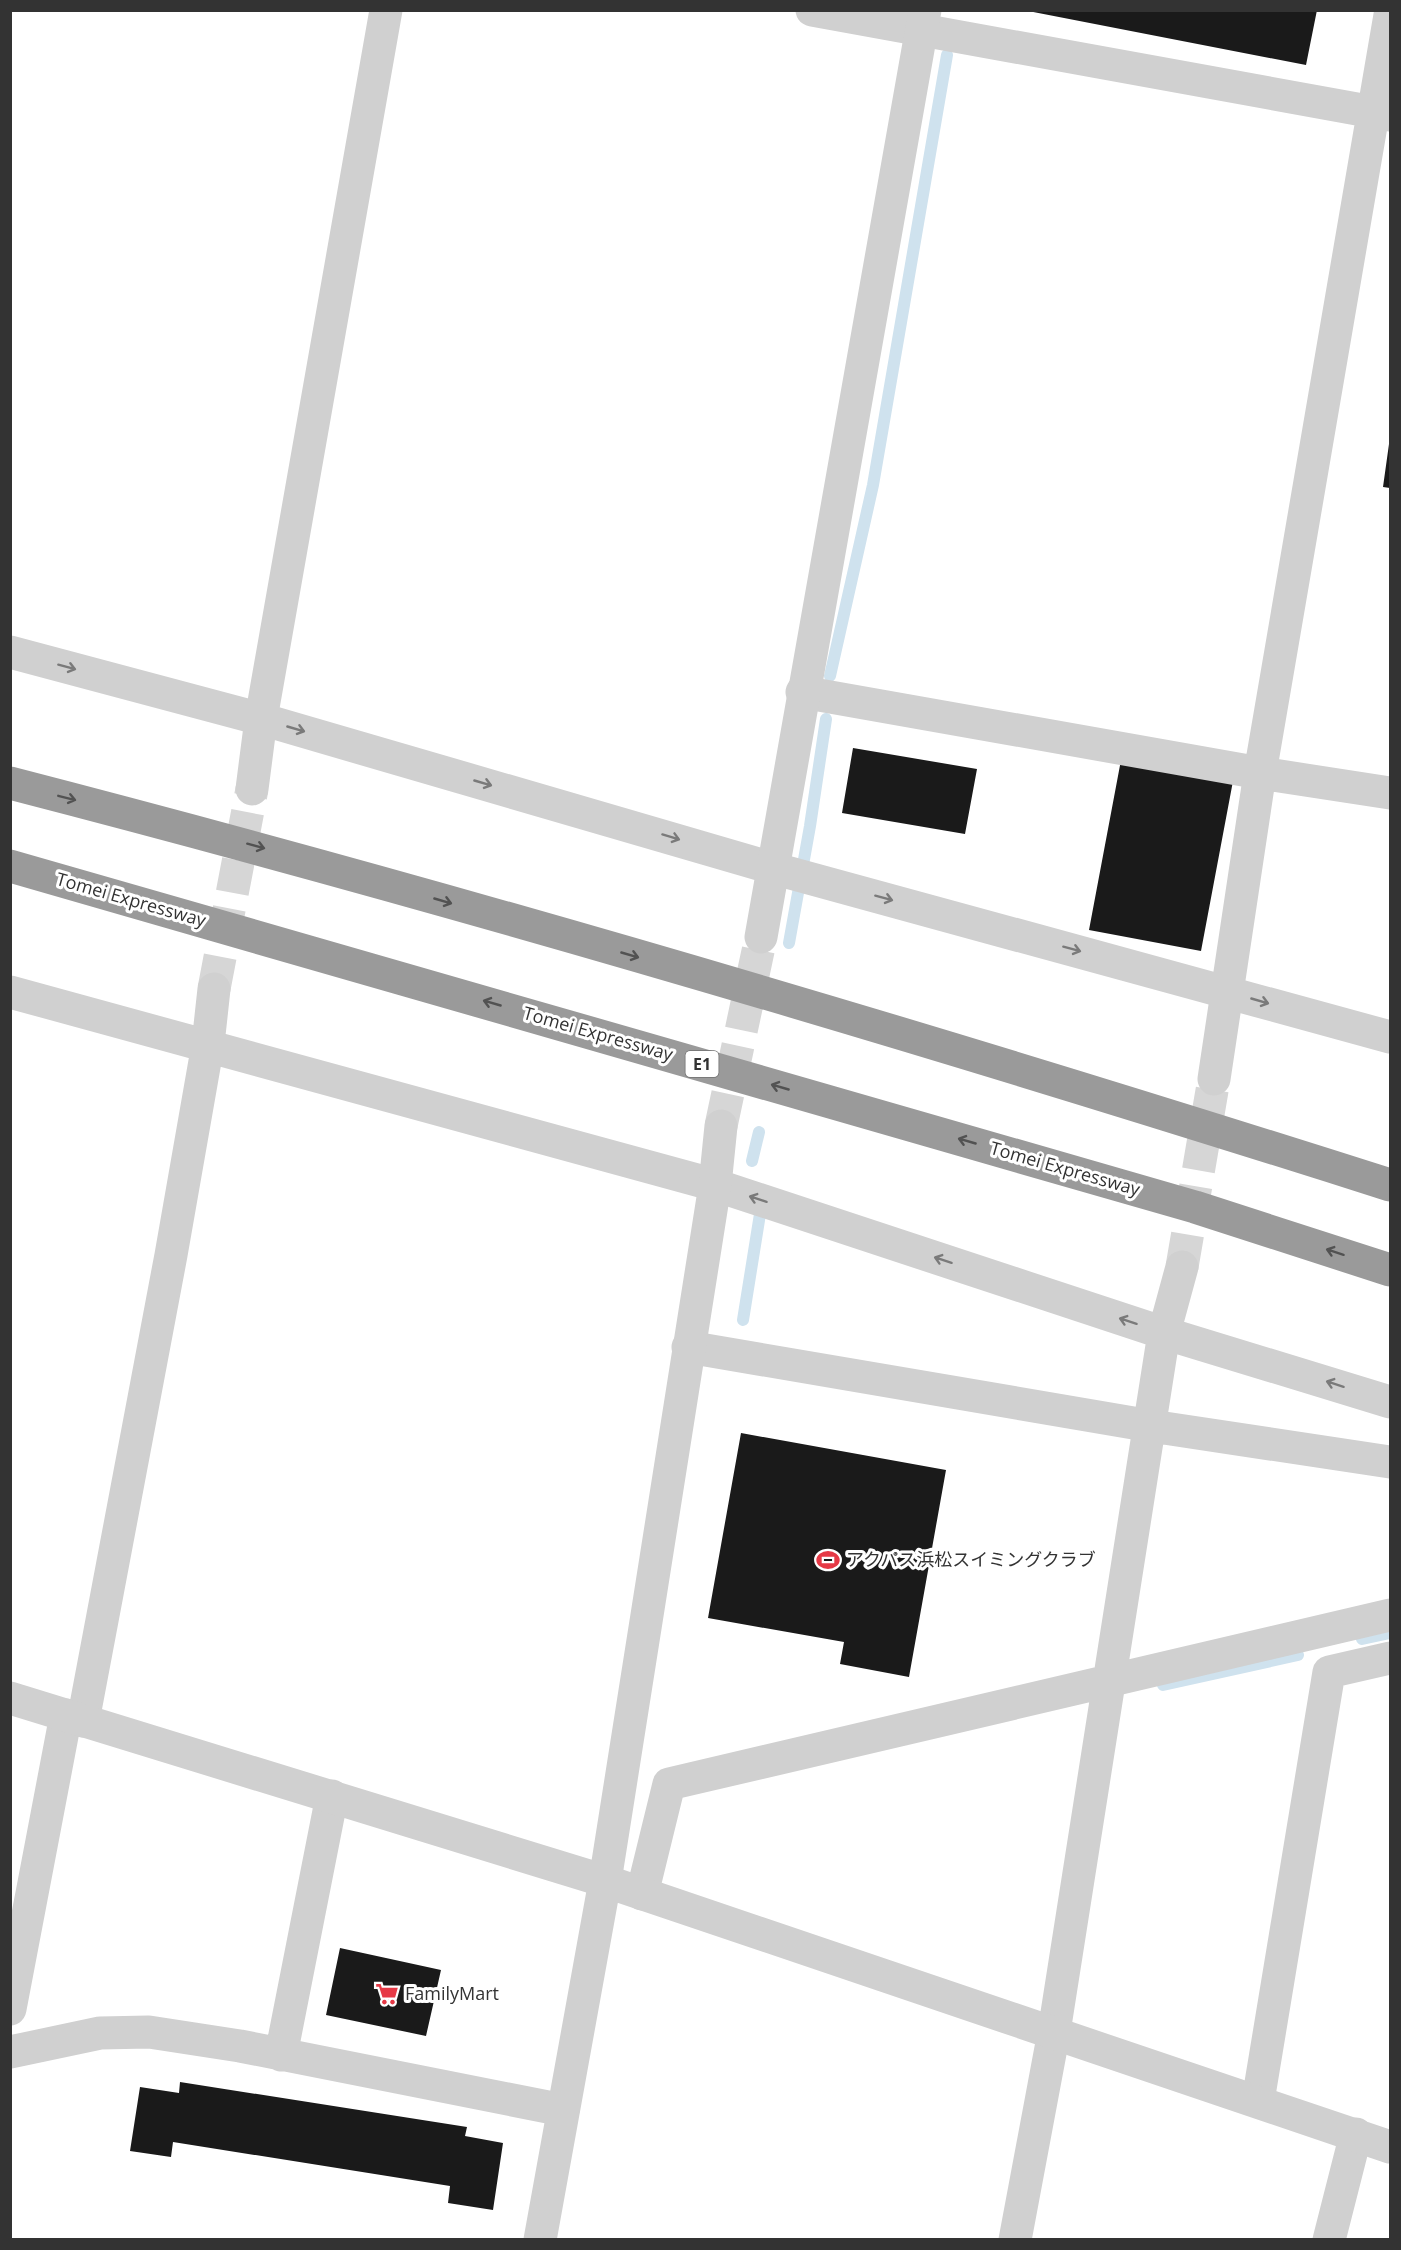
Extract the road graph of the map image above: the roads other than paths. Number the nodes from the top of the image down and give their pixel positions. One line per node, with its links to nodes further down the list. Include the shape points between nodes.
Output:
1 (386, 10): 8 (street)
2 (812, 10): 4 (street)
3 (1390, 15): 5 (street)
4 (923, 21): 5 (street); 7 (street)
5 (1382, 114): 9 (street)
6 (10, 652): 8 (street, one-way to 8)
7 (802, 692): 9 (street); 14 (street)
8 (261, 719): 11 (street); 14 (street, one-way to 14)
9 (1260, 773): 12 (street); 17 (street)
10 (10, 783): 24 (highway, one-way to 24, via 272,851 1081,1087)
11 (252, 789)
12 (1390, 793)
13 (10, 866): 26 (highway, Tomei Expressway / E1, one-way to 13, via 1195,1207)
14 (772, 867): 15 (street); 17 (street, one-way to 17)
15 (761, 937)
16 (214, 989): 20 (street)
17 (1227, 991): 19 (street, one-way to 19); 21 (street)
18 (10, 992): 20 (street)
19 (1390, 1038)
20 (208, 1044): 23 (street); 36 (street)
21 (1214, 1079)
22 (721, 1126): 23 (street)
23 (715, 1185): 27 (street, one-way to 23); 28 (street)
24 (1390, 1185)
25 (1182, 1267): 27 (street)
26 (1390, 1270)
27 (1164, 1333): 29 (street, one-way to 27); 30 (street)
28 (688, 1347): 30 (street); 38 (street)
29 (1390, 1402)
30 (1151, 1426): 31 (street); 34 (street)
31 (1390, 1462)
32 (1390, 1615): 34 (street)
33 (1390, 1658): 44 (street, via 1329,1672)
34 (1108, 1679): 39 (street, via 669,1784); 41 (street)
35 (10, 1698): 36 (street)
36 (74, 1718): 37 (street); 40 (street)
37 (332, 1796): 38 (street); 43 (street)
38 (605, 1881): 39 (street); 45 (street)
39 (642, 1894): 41 (street)
40 (10, 2009)
41 (1054, 2032): 44 (street); 49 (street)
42 (10, 2052): 43 (street, via 100,2032 150,2032)
43 (281, 2055): 45 (street)
44 (1258, 2101): 46 (street)
45 (563, 2110): 48 (street)
46 (1356, 2134): 47 (street); 50 (street)
47 (1390, 2146)
48 (540, 2240)
49 (1015, 2240)
50 (1329, 2240)

